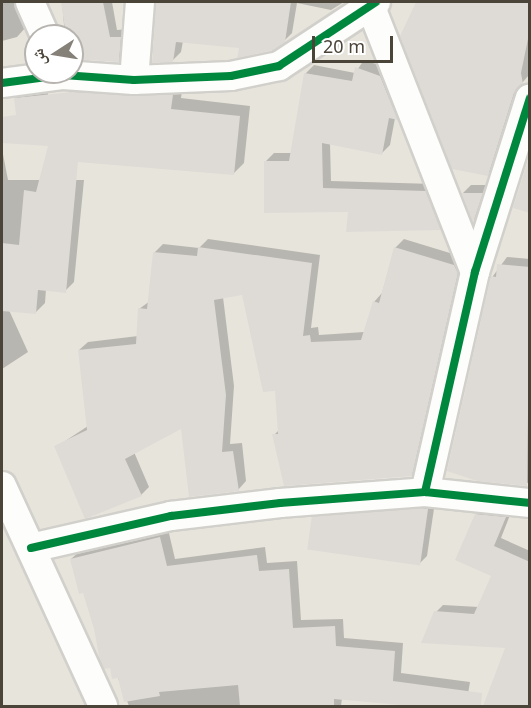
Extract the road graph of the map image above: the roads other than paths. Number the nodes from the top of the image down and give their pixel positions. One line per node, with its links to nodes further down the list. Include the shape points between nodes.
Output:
1 (30, 2): 4 (street)
2 (140, 2): 7 (street)
3 (371, 3): 7 (street, via 279,66 231,76); 10 (street)
4 (40, 24)
5 (84, 76): 7 (street)
6 (24, 80): 8 (street)
7 (134, 80)
8 (2, 83)
9 (530, 98): 10 (street)
10 (476, 272): 12 (street)
11 (2, 486): 14 (street)
12 (425, 492): 13 (street); 14 (street, via 171,516)
13 (530, 503)
14 (31, 548): 15 (street)
15 (103, 706)

